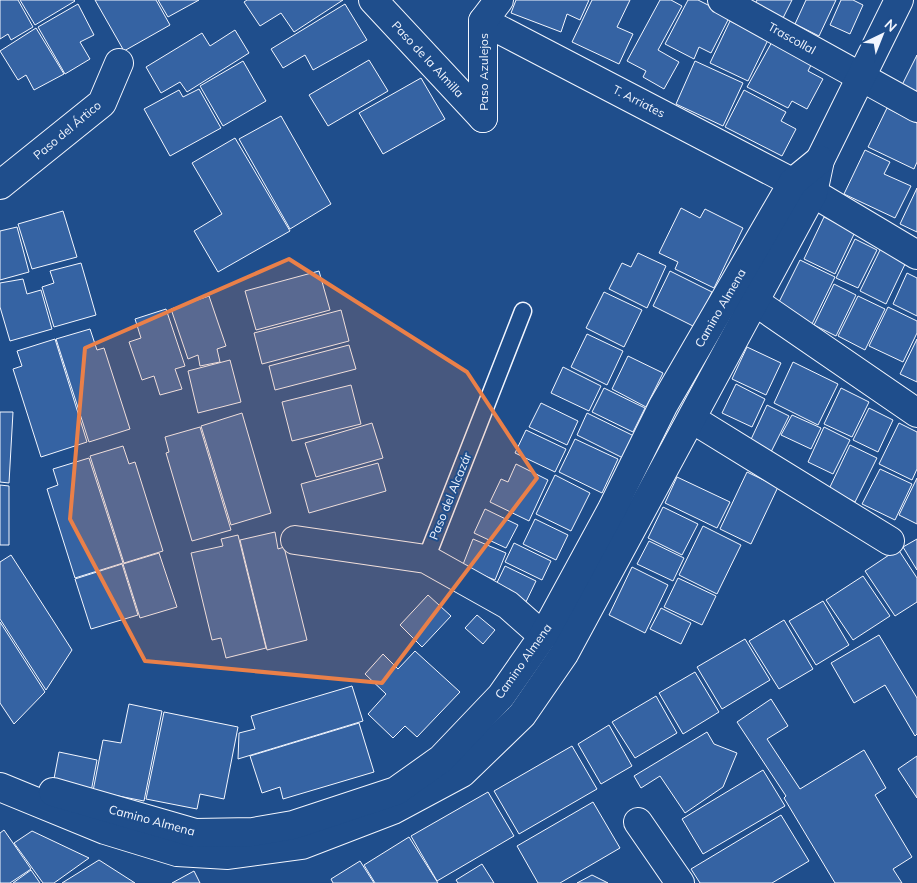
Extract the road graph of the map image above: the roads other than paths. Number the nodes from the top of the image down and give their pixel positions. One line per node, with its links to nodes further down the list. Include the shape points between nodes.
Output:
1 (373, 0): 8 (street, Paso de la Almilla)
2 (722, 0): 6 (street, Trascollal)
3 (899, 0): 6 (street)
4 (491, 10): 8 (street, Paso Azulejos); 10 (street, T. Arriates)
5 (119, 63): 9 (street, Paso del Ártico, via 102,103)
6 (861, 76): 7 (street, Trascollal); 10 (street, via 820,160)
7 (917, 108)
8 (483, 118)
9 (0, 185)
10 (803, 187): 11 (street, T. Arriates); 12 (street, Camino Almena); 19 (street, Camino Almena, via 664,406)
11 (917, 255)
12 (754, 301): 14 (street); 15 (street, Camino Almena)
13 (523, 311): 18 (lane, Paso del Alcazár)
14 (917, 413)
15 (692, 419): 17 (street); 20 (street, Camino Almena, via 564,654 522,715 462,773 393,810 302,845 228,855 177,852 105,830)
16 (295, 540): 18 (street)
17 (890, 541)
18 (426, 559): 19 (street, via 508,605)
19 (543, 636): 20 (street, Camino Almena, via 501,696 441,759 396,791 293,825 253,832 195,833)
20 (3, 783)
21 (638, 822): 22 (street)
22 (680, 883)

